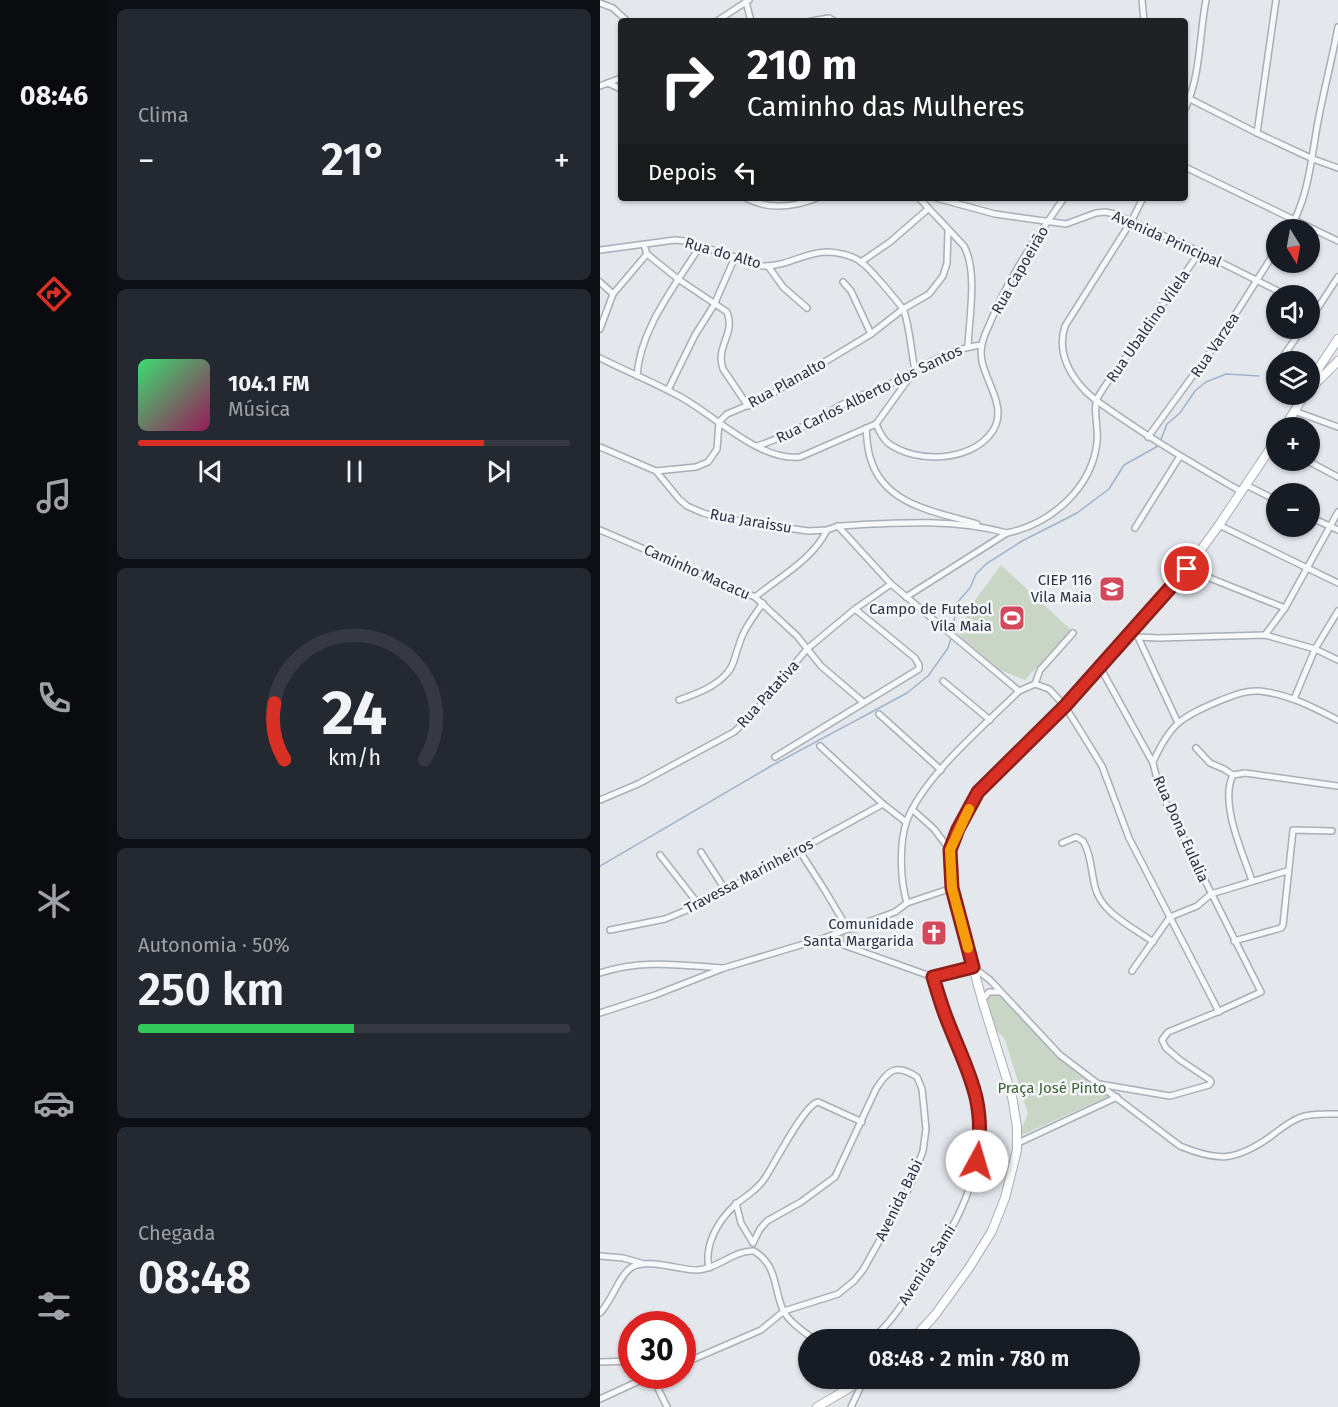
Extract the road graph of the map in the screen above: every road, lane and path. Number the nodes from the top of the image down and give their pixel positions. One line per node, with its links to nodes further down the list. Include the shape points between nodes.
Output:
1 (1142, 0): 9 (street)
2 (1206, 0): 15 (street, via 1197,65)
3 (1276, 0): 17 (street)
4 (747, 1): 7 (street); 8 (street)
5 (600, 3): 6 (street)
6 (624, 18)
7 (722, 18)
8 (750, 18)
9 (1144, 18)
10 (1338, 27): 18 (street)
11 (618, 79): 12 (street)
12 (608, 83): 13 (street); 14 (street)
13 (600, 86)
14 (618, 88)
15 (1188, 96)
16 (1188, 99): 17 (street)
17 (1257, 133): 18 (street)
18 (1313, 159): 20 (street); 28 (street)
19 (1188, 168): 28 (street)
20 (1338, 168)
21 (756, 201): 22 (street, via 783,206)
22 (809, 201)
23 (921, 201): 27 (street)
24 (947, 201): 29 (street, Avenida Principal, via 995,214)
25 (1062, 201): 29 (street, Rua Capoeirão)
26 (1142, 201): 30 (street)
27 (928, 209): 31 (street); 40 (street)
28 (1295, 219)
29 (1048, 220): 30 (street, Avenida Principal, via 1066,224 1105,212); 57 (street, Rua Capoeirão, via 998,303)
30 (1132, 220): 37 (street, Avenida Principal); 66 (street, via 1065,326 1062,337 1062,350 1071,372)
31 (948, 230): 53 (street, Rua Planalto, via 943,276 929,294); 58 (street, via 964,246 971,264)
32 (1320, 232): 33 (street)
33 (1338, 241)
34 (644, 245): 35 (street, Rua do Alto, via 675,240); 36 (street, Rua do Alto); 38 (street)
35 (700, 246): 39 (street, Rua do Alto); 44 (street)
36 (600, 250)
37 (1200, 252): 45 (street, Avenida Principal); 66 (street, Rua Ubaldino Vilela)
38 (646, 254): 44 (street); 49 (street)
39 (735, 257): 41 (street, Rua do Alto); 50 (street)
40 (861, 262): 41 (street, Rua do Alto, via 826,252); 53 (street)
41 (768, 266): 52 (street, via 788,292)
42 (1266, 266): 45 (street, Rua Varzea)
43 (1338, 277): 51 (street)
44 (678, 279): 50 (street); 63 (street, via 655,317)
45 (1258, 279): 48 (street, Avenida Principal); 75 (street, Rua Varzea)
46 (600, 282): 49 (street)
47 (843, 282): 55 (street)
48 (1269, 285)
49 (613, 294): 54 (street)
50 (714, 305): 65 (street); 68 (street, via 727,312 730,326 720,351 721,363)
51 (1320, 305)
52 (807, 308)
53 (903, 309): 55 (street, Rua Planalto); 62 (street)
54 (600, 329)
55 (871, 334): 68 (street, Rua Planalto)
56 (1338, 339): 61 (street)
57 (981, 345): 58 (street, Rua Carlos Alberto dos Santos); 72 (street, via 998,408 992,433 984,440 953,456 922,456 888,442)
58 (968, 346): 62 (street, Rua Carlos Alberto dos Santos)
59 (600, 358): 63 (street)
60 (1338, 361): 64 (street)
61 (1320, 366)
62 (915, 370): 72 (street); 76 (street, Rua Carlos Alberto dos Santos, via 790,434)
63 (637, 376): 65 (street)
64 (1320, 378)
65 (668, 390): 71 (street)
66 (1096, 400): 75 (street); 95 (street, via 1098,441 1085,476 1053,514 1026,529)
67 (1298, 405): 69 (street)
68 (748, 406): 71 (street, Rua Planalto, via 727,414)
69 (1294, 411): 70 (street); 73 (street)
70 (1290, 417)
71 (719, 422): 76 (street, via 735,436); 81 (street, via 717,448 708,462)
72 (876, 424): 74 (street)
73 (1338, 427)
74 (866, 428): 76 (street, via 800,457 781,456); 90 (street, via 871,463 896,496 916,506)
75 (1150, 438): 78 (street)
76 (757, 446)
77 (600, 447): 81 (street)
78 (1180, 456): 83 (street); 91 (street)
79 (1266, 457): 83 (street)
80 (1320, 467): 82 (street)
81 (656, 471): 93 (street, Rua Jaraissu, via 679,500 703,513 754,524)
82 (1338, 477)
83 (1244, 489): 84 (street); 87 (street)
84 (1266, 497)
85 (1338, 512): 89 (street)
86 (1320, 522): 89 (street)
87 (1219, 525): 96 (street); 97 (street)
88 (838, 526): 90 (street, Rua Jaraissu, via 923,522); 93 (street, Rua Jaraissu); 99 (street)
89 (1330, 526): 94 (street); 96 (street)
90 (987, 527): 95 (street)
91 (1135, 528)
92 (600, 530): 100 (street, Caminho Macacu)
93 (827, 530): 100 (street, via 809,554)
94 (1338, 530)
95 (1007, 533): 101 (street)
96 (1306, 568): 98 (street); 103 (street)
97 (1187, 569): 103 (street); 107 (street)
98 (1338, 583)
99 (891, 584): 101 (street); 104 (street, Rua Patativa)
100 (755, 597): 102 (street, Caminho Macacu)
101 (906, 597): 116 (street)
102 (763, 603): 110 (street, Caminho Macacu); 118 (street, via 752,618 728,673 703,691)
103 (1285, 608): 108 (street)
104 (855, 609): 110 (street, Rua Patativa); 119 (street, via 919,665 915,672)
105 (1338, 611): 111 (street)
106 (1073, 633): 115 (street, via 1040,670)
107 (1130, 633): 109 (street); 113 (street)
108 (1265, 634): 109 (street); 111 (street)
109 (1138, 637): 124 (street)
110 (807, 649): 119 (street, Caminho Macacu, via 820,666); 132 (street, Rua Patativa, via 753,715 734,732)
111 (1315, 649): 112 (street); 117 (street)
112 (1338, 660)
113 (1100, 667): 120 (street); 128 (street, Rua Dona Eulalia)
114 (943, 681): 123 (street)
115 (1035, 684): 116 (street); 120 (street, via 1049,689)
116 (1019, 691): 123 (street)
117 (1294, 699): 122 (street); 124 (street, via 1258,691 1235,694)
118 (679, 700)
119 (863, 702): 127 (street)
120 (1065, 706): 139 (street, via 978,792); 149 (street, via 1102,766 1129,838)
121 (879, 714): 129 (street)
122 (1337, 717)
123 (990, 720): 129 (street)
124 (1178, 723): 128 (street)
125 (820, 746): 133 (street)
126 (1196, 748): 130 (street, via 1210,763)
127 (775, 757)
128 (1153, 763): 146 (street, Rua Dona Eulalia, via 1160,791)
129 (940, 770): 134 (street)
130 (1233, 775): 131 (street, via 1245,773); 143 (street, via 1228,791 1229,810)
131 (1338, 786)
132 (600, 800)
133 (883, 804): 135 (street); 138 (street, Travessa Marinheiros)
134 (913, 810): 135 (street); 139 (street)
135 (906, 822): 147 (street, via 901,875)
136 (1332, 831): 142 (street, via 1293,830)
137 (1062, 843): 154 (street, via 1076,837 1083,841 1103,904)
138 (799, 850): 145 (street, Travessa Marinheiros); 150 (street)
139 (950, 850): 144 (street)
140 (702, 852): 145 (street)
141 (660, 855): 148 (street)
142 (1287, 870): 143 (street); 153 (street, via 1282,926)
143 (1252, 881): 146 (street)
144 (952, 888): 147 (street); 155 (street)
145 (726, 891): 148 (street, Travessa Marinheiros)
146 (1211, 894): 149 (street, via 1197,906); 153 (street, Rua Dona Eulalia)
147 (907, 903): 150 (street, via 895,912)
148 (699, 905): 151 (street, Travessa Marinheiros, via 665,919)
149 (1170, 917): 154 (street); 162 (street)
150 (848, 929): 152 (street)
151 (610, 930)
152 (824, 938): 156 (street); 159 (street)
153 (1234, 941): 162 (street, Rua Dona Eulalia, via 1261,992)
154 (1153, 942): 157 (street)
155 (973, 967): 159 (street); 160 (street); 161 (street)
156 (724, 968): 158 (street, via 647,964); 163 (street)
157 (1132, 971)
158 (600, 973)
159 (933, 977): 178 (street, Avenida Sami, via 976,1094 980,1125 975,1174 939,1251)
160 (1001, 992): 161 (street, via 989,992); 164 (street, via 1047,1043)
161 (982, 1000): 168 (street, via 1012,1096)
162 (1219, 1012): 164 (street, via 1168,1032 1162,1040 1166,1048 1210,1080 1210,1084 1170,1096)
163 (600, 1013)
164 (1099, 1084): 165 (street)
165 (1117, 1097): 166 (street, via 1180,1146 1216,1157 1244,1154 1303,1117); 168 (street)
166 (1338, 1114)
167 (862, 1122): 169 (street, via 815,1102 796,1125 766,1177 755,1191); 170 (street, Avenida Babi, via 835,1177 767,1221); 175 (street, Avenida Babi, via 884,1076 900,1069 916,1077 922,1089 926,1130 923,1151 910,1186 863,1270 838,1294)
168 (1018, 1143): 179 (street, via 1005,1198 992,1231)
169 (736, 1203): 170 (street, via 741,1223); 174 (street, via 724,1215 712,1238 707,1254)
170 (753, 1243): 171 (street)
171 (754, 1251): 174 (street); 175 (street, via 772,1268)
172 (600, 1256): 173 (street)
173 (643, 1263): 174 (street, via 685,1270); 176 (street, via 627,1272)
174 (709, 1268)
175 (784, 1311): 177 (street); 180 (street, via 761,1330)
176 (600, 1313)
177 (802, 1329)
178 (881, 1329)
179 (922, 1329)
180 (696, 1358)
181 (618, 1361): 182 (street)
182 (600, 1362)
183 (622, 1389): 187 (street)
184 (658, 1389): 188 (street)
185 (848, 1389): 189 (street)
186 (860, 1389): 190 (street)
187 (600, 1399)
188 (667, 1407)
189 (817, 1407)
190 (851, 1407)

